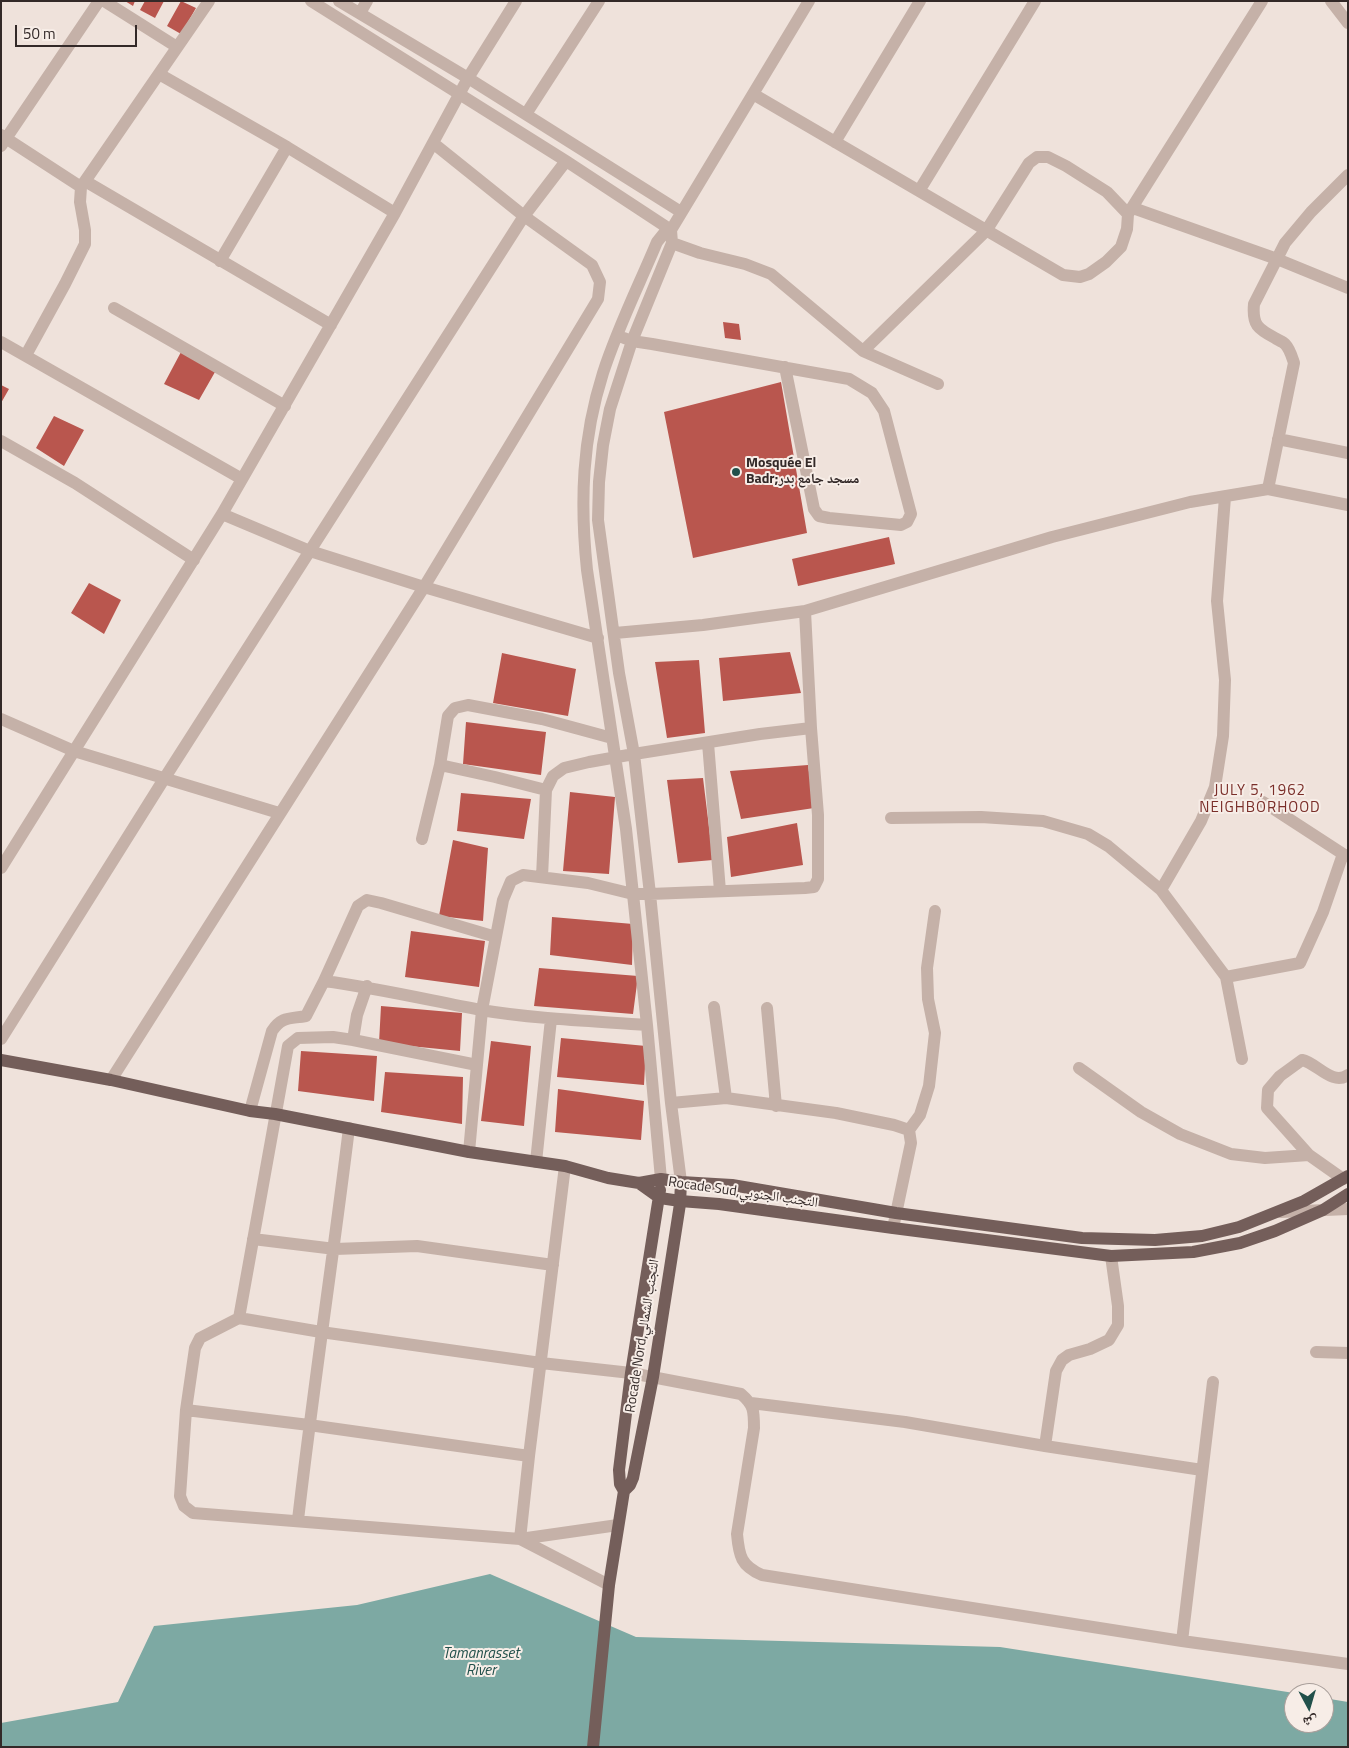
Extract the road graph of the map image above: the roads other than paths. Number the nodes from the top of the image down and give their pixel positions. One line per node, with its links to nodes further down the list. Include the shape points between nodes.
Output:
1 (99, 1): 22 (street)
2 (104, 1): 16 (street)
3 (209, 1): 16 (street)
4 (311, 1): 19 (street)
5 (339, 1): 14 (street)
6 (367, 1): 14 (street)
7 (516, 1): 18 (street)
8 (599, 1): 21 (street)
9 (809, 1): 20 (street)
10 (920, 1): 24 (street)
11 (1035, 1): 29 (street)
12 (1262, 1): 30 (street)
13 (1331, 1): 15 (street)
14 (360, 13): 18 (street)
15 (1348, 23)
16 (177, 47): 17 (street)
17 (159, 74): 25 (street); 28 (street)
18 (468, 78): 19 (street); 21 (street)
19 (460, 93): 23 (street); 26 (street)
20 (753, 94): 24 (street); 31 (street)
21 (526, 114): 31 (street)
22 (3, 140): 28 (street)
23 (433, 142): 32 (street); 33 (street)
24 (835, 142): 29 (street)
25 (287, 147): 32 (street); 38 (street)
26 (566, 161): 33 (street); 34 (street)
27 (1348, 176): 37 (street, via 1311,212 1285,243)
28 (83, 184): 38 (street); 46 (street, via 80,202 85,244)
29 (919, 192): 35 (street)
30 (1131, 211): 35 (street, via 1120,248 1095,270 1080,276 1063,275); 35 (street, via 1066,166 1042,156 1029,163); 37 (street)
31 (681, 212): 34 (street)
32 (395, 213): 41 (street)
33 (524, 216): 58 (street); 60 (street, via 592,265 600,282 598,299)
34 (671, 230): 36 (street); 42 (street, via 657,242)
35 (986, 231): 45 (street)
36 (672, 243): 43 (street); 45 (street, via 771,274)
37 (1277, 259): 39 (street); 50 (street, via 1254,304 1254,313 1256,325 1285,344 1294,363)
38 (220, 260): 41 (street)
39 (1348, 288)
40 (114, 308): 49 (street)
41 (331, 325): 49 (street)
42 (617, 336): 43 (street); 63 (street, via 592,411 582,490 587,570)
43 (632, 341): 47 (street); 62 (street, via 610,408 599,482 598,520)
44 (1, 342): 46 (street)
45 (864, 351): 48 (street)
46 (26, 355): 53 (street)
47 (785, 367): 47 (street, via 814,509 819,516 901,525 907,522 911,514 884,411 872,393 849,379)
48 (938, 384)
49 (284, 406): 53 (street)
50 (1278, 439): 52 (street); 54 (street)
51 (1, 441): 59 (street, via 75,483)
52 (1348, 453)
53 (242, 479): 57 (street)
54 (1268, 489): 55 (street); 56 (street)
55 (1225, 497): 61 (street, via 1190,502 1052,537); 83 (street, via 1217,601 1225,688 1223,736 1215,787 1201,821)
56 (1348, 505)
57 (222, 514): 58 (street); 59 (street)
58 (310, 551): 60 (street); 74 (street)
59 (194, 560): 70 (street)
60 (424, 587): 63 (street); 77 (street)
61 (805, 611): 62 (street, via 704,626); 67 (street)
62 (615, 633): 64 (street)
63 (598, 638): 65 (street)
64 (620, 673): 65 (street); 71 (street)
65 (604, 676): 68 (street)
66 (1, 719): 70 (street)
67 (811, 728): 69 (street); 84 (street, via 818,815 818,879 814,886 805,888)
68 (612, 738): 72 (street); 73 (street, via 542,719 468,705 455,708 448,716)
69 (708, 743): 71 (street); 84 (street)
70 (74, 751): 74 (street); 81 (street)
71 (634, 754): 72 (street); 86 (street)
72 (615, 758): 75 (street, via 564,768 554,776); 85 (street)
73 (440, 765): 75 (street); 79 (street)
74 (164, 779): 77 (street); 97 (street)
75 (546, 790): 82 (street)
76 (1264, 802): 80 (street)
77 (279, 814): 104 (street)
78 (891, 818): 83 (street, via 981,817 1052,824 1088,834 1108,846)
79 (422, 839)
80 (1345, 855): 89 (street, via 1300,963)
81 (1, 868)
82 (542, 878): 85 (street, via 588,883); 88 (street, via 523,875 512,882 503,900)
83 (1161, 890): 89 (street)
84 (720, 891): 86 (street)
85 (633, 894): 86 (street); 96 (street)
86 (650, 894): 106 (street)
87 (935, 911): 111 (street, via 927,968 928,998 935,1033 929,1086 920,1115)
88 (496, 937): 90 (street, via 367,900 358,906); 94 (street)
89 (1226, 977): 99 (street)
90 (324, 981): 91 (street); 108 (street, via 306,1016 284,1019 272,1031)
91 (367, 986): 94 (street); 98 (street)
92 (714, 1007): 105 (street)
93 (767, 1008): 107 (street)
94 (482, 1010): 95 (street); 101 (street)
95 (551, 1019): 96 (street); 114 (street)
96 (647, 1025): 117 (street)
97 (1, 1039)
98 (353, 1040): 101 (street); 109 (street, via 298,1038 288,1046)
99 (1242, 1059)
100 (1, 1060): 104 (main road)
101 (477, 1065): 112 (street)
102 (1079, 1068): 113 (street, via 1140,1112 1180,1134 1231,1154 1266,1158)
103 (1348, 1075): 113 (street, via 1335,1078 1302,1060 1280,1076 1268,1090 1267,1108)
104 (111, 1080): 108 (main road)
105 (726, 1098): 106 (street); 107 (street)
106 (671, 1104): 118 (street)
107 (776, 1106): 111 (street, via 836,1113)
108 (250, 1111): 109 (main road)
109 (275, 1114): 110 (main road); 128 (street)
110 (349, 1128): 112 (main road); 129 (street)
111 (909, 1130): 126 (street, via 911,1143)
112 (469, 1152): 114 (main road)
113 (1309, 1155): 116 (street)
114 (536, 1162): 115 (main road)
115 (565, 1166): 119 (main road); 131 (street)
116 (1345, 1178): 125 (main road, Rocade Sud,التجنب الجنوبي)
117 (660, 1179): 118 (main road, Rocade Sud,التجنب الجنوبي); 119 (main road, Rocade Sud,التجنب الجنوبي); 121 (main road, Rocade Nord,التجنب الشمالي)
118 (680, 1182): 122 (main road, Rocade Nord,التجنب الشمالي); 126 (main road, Rocade Sud,التجنب الجنوبي, via 732,1185)
119 (640, 1183): 121 (main road, Rocade Sud,التجنب الجنوبي)
120 (1348, 1194): 124 (main road, Rocade Sud,التجنب الجنوبي)
121 (660, 1198): 122 (main road, Rocade Sud,التجنب الجنوبي); 137 (main road, Rocade Nord,التجنب الشمالي)
122 (680, 1201): 127 (main road, Rocade Sud,التجنب الجنوبي); 138 (main road, Rocade Nord,التجنب الشمالي)
123 (1348, 1209): 124 (street)
124 (1322, 1210): 125 (street); 130 (main road, Rocade Sud,التجنب الجنوبي, via 1240,1243 1193,1252)
125 (1281, 1212): 126 (main road, Rocade Sud,التجنب الجنوبي, via 1202,1236 1155,1240 1082,1238)
126 (896, 1213): 127 (street)
127 (893, 1228): 130 (main road, Rocade Sud,التجنب الجنوبي)
128 (253, 1238): 129 (street); 132 (street)
129 (335, 1249): 131 (street, via 417,1246); 133 (street)
130 (1112, 1256): 143 (street, via 1118,1325 1109,1340 1062,1360 1056,1371)
131 (553, 1265): 136 (street)
132 (239, 1318): 133 (street); 141 (street, via 200,1338 192,1363)
133 (322, 1332): 136 (street); 142 (street)
134 (1316, 1352): 135 (street)
135 (1348, 1354)
136 (541, 1363): 137 (street); 144 (street)
137 (631, 1373): 138 (street); 146 (main road, Rocade Nord,التجنب الشمالي, via 619,1470)
138 (653, 1377): 140 (street, via 741,1394); 146 (main road, Rocade Nord,التجنب الشمالي, via 633,1478)
139 (1213, 1382): 145 (street)
140 (751, 1403): 143 (street, via 906,1422); 151 (street, via 754,1428 737,1534 738,1550 748,1569 762,1575)
141 (186, 1410): 142 (street); 147 (street, via 180,1496 184,1506 193,1513)
142 (309, 1425): 144 (street); 147 (street)
143 (1044, 1446): 145 (street)
144 (529, 1456): 149 (street)
145 (1202, 1470): 151 (street)
146 (624, 1491): 148 (main road, Rocade Nord,التجنب الشمالي)
147 (298, 1520): 149 (street)
148 (618, 1525): 149 (street); 150 (main road, Rocade Nord,التجنب الشمالي)
149 (520, 1539): 150 (street)
150 (609, 1585): 153 (main road, Rocade Nord,التجنب الشمالي)
151 (1182, 1641): 152 (street)
152 (1348, 1664)
153 (593, 1747)

